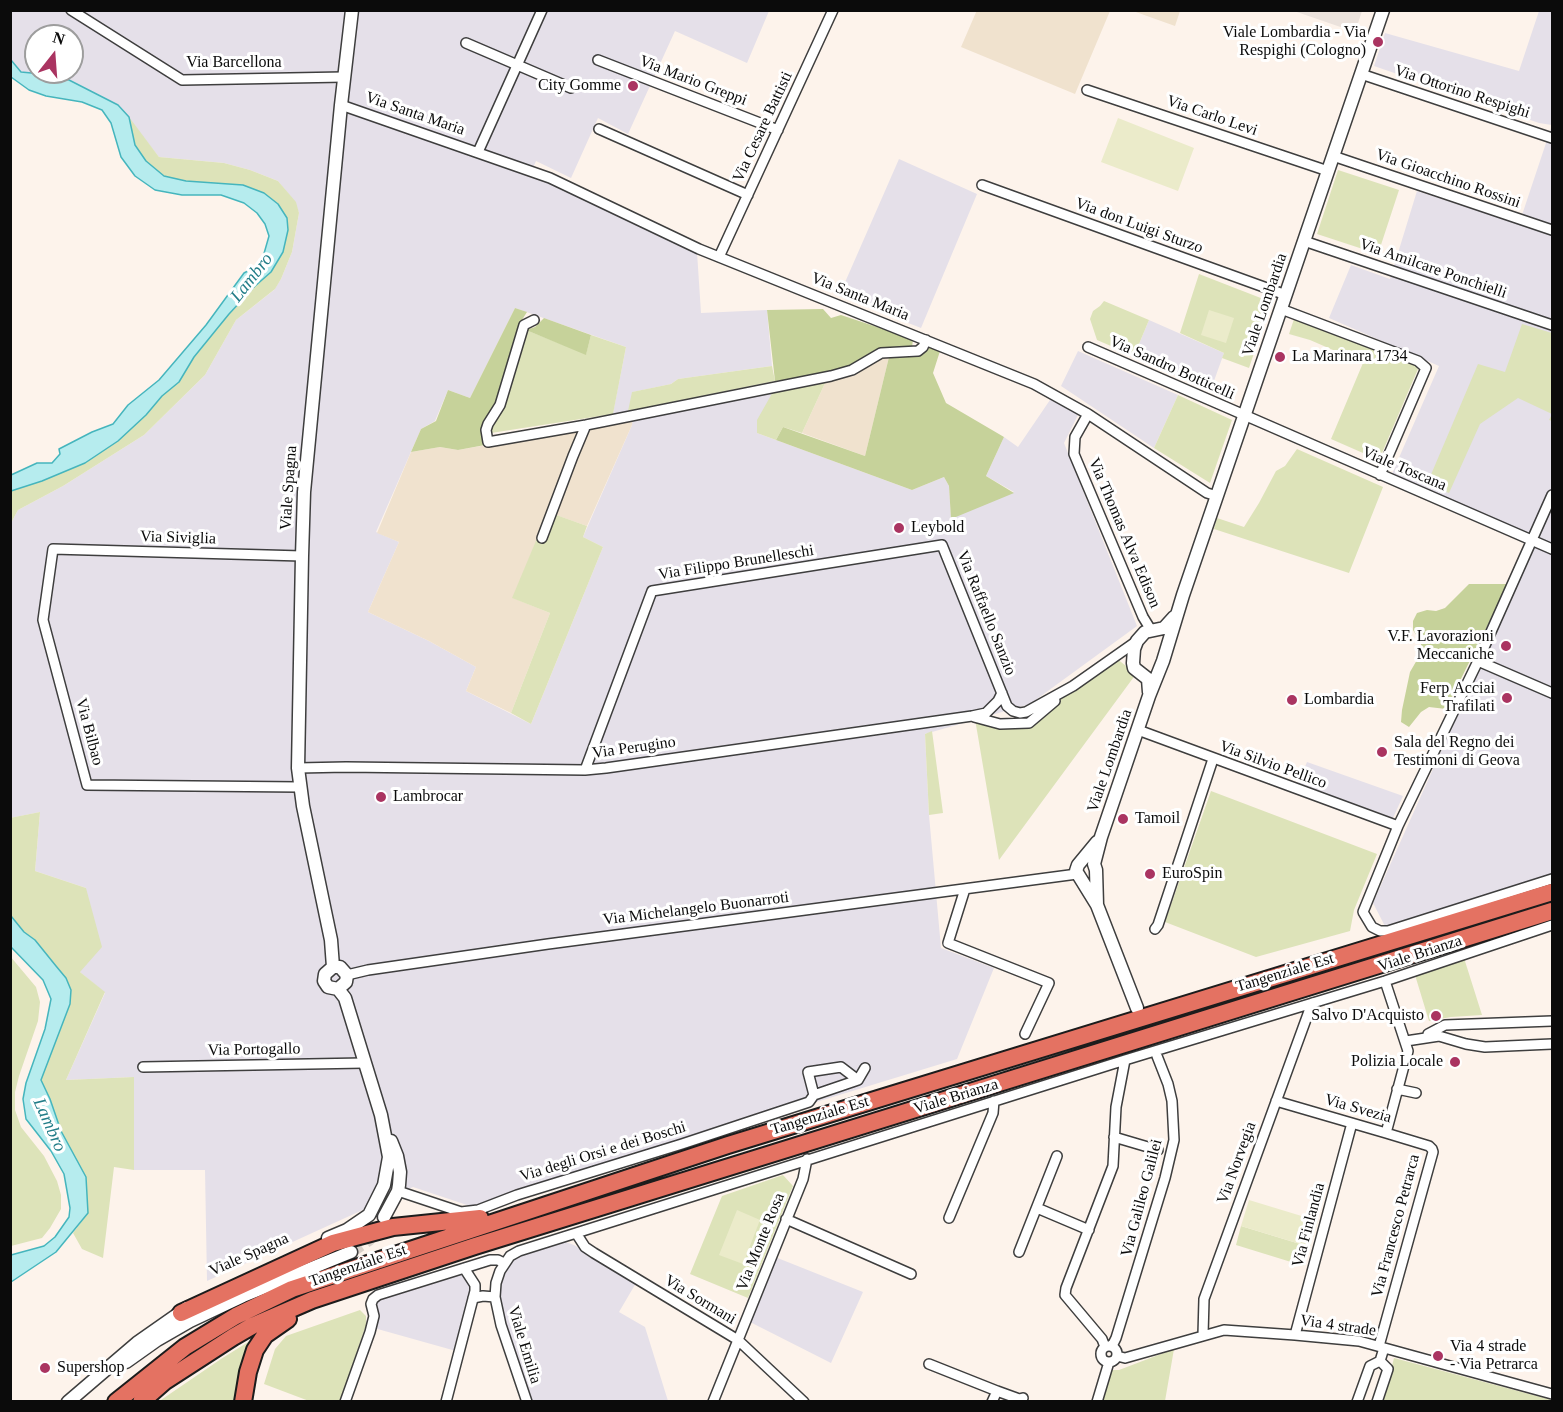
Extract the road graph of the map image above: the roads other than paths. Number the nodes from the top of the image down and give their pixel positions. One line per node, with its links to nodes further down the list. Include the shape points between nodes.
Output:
1 (71, 10): 11 (street, Via Barcellona, via 182,80)
2 (352, 10): 11 (street, Viale Spagna)
3 (542, 10): 9 (street, Via Santa Maria)
4 (821, 10): 6 (street)
5 (1383, 10): 10 (street, Viale Lombardia)
6 (832, 13): 16 (street, Via Cesare Battisti)
7 (466, 43): 9 (street)
8 (598, 60): 16 (street, Via Mario Greppi)
9 (517, 65): 12 (street); 18 (street, Via Santa Maria)
10 (1361, 74): 17 (street, Via Ottorino Respighi); 19 (street, Viale Lombardia)
11 (344, 77): 14 (street, Viale Spagna)
12 (572, 88)
13 (1087, 90): 20 (street, Via Carlo Levi)
14 (341, 105): 18 (street, Via Santa Maria); 43 (street, Viale Spagna, via 304,492)
15 (599, 129): 22 (street)
16 (778, 130): 22 (street, Via Cesare Battisti)
17 (1552, 138)
18 (478, 152): 25 (street, Via Santa Maria, via 561,183)
19 (1333, 156): 20 (street, Viale Lombardia); 23 (street, Via Gioacchino Rossini)
20 (1328, 171): 24 (street, Viale Lombardia)
21 (982, 185): 26 (street, Via don Luigi Sturzo)
22 (748, 195): 25 (street, Via Cesare Battisti)
23 (1552, 230)
24 (1305, 241): 26 (street, Viale Lombardia); 29 (street, Via Amilcare Ponchielli)
25 (719, 257): 30 (street, Via Santa Maria)
26 (1286, 295): 27 (street, Viale Lombardia)
27 (1281, 309): 33 (street, Viale Lombardia); 35 (street, via 1419,361 1426,368)
28 (534, 321): 34 (street, via 524,325 500,405 486,430 488,442)
29 (1552, 325)
30 (927, 340): 32 (street, Via Santa Maria, via 1034,384); 34 (street, via 918,351 881,353 852,370 831,376)
31 (1088, 347): 33 (street, Via Sandro Botticelli)
32 (1088, 414): 37 (street, Via Santa Maria); 45 (street, Via Thomas Alva Edison, via 1075,438 1074,454 1143,617)
33 (1245, 416): 35 (street, Viale Toscana); 37 (street, Viale Lombardia)
34 (586, 425): 38 (street)
35 (1380, 475): 39 (street, Viale Toscana)
36 (1552, 495): 39 (street)
37 (1217, 496): 44 (street, Viale Lombardia)
38 (542, 538)
39 (1531, 540): 42 (street, Viale Toscana); 49 (street)
40 (942, 545): 54 (street, Via Raffaello Sanzio); 61 (street, Via Filippo Brunelleschi, via 652,591)
41 (53, 549): 43 (street, Via Siviglia); 62 (street, Via Bilbao, via 43,620 87,785)
42 (1552, 549)
43 (302, 556): 60 (street, Viale Spagna)
44 (1178, 611): 45 (street, Viale Lombardia, via 1169,625); 47 (street, Viale Lombardia)
45 (1154, 630): 46 (street, Viale Lombardia, via 1145,632); 47 (street, via 1165,635)
46 (1137, 641): 48 (street, Via Perugino); 50 (street)
47 (1168, 645): 51 (street, Viale Lombardia)
48 (1116, 657): 50 (street); 53 (street, Via Perugino)
49 (1478, 661): 55 (street); 63 (street)
50 (1133, 663): 52 (street, Viale Lombardia)
51 (1158, 671): 52 (street); 56 (street, Viale Lombardia)
52 (1144, 676): 56 (street, Viale Lombardia, via 1150,685)
53 (1073, 686): 54 (street, Via Perugino, via 1020,713 1007,706); 57 (street, Via Perugino, via 1029,723 1000,724)
54 (1002, 693): 57 (street, Via Perugino, via 986,713)
55 (1552, 693)
56 (1149, 696): 58 (street, Viale Lombardia)
57 (972, 716): 61 (street, Via Perugino)
58 (1138, 730): 59 (street, Via Silvio Pellico); 64 (street, Viale Lombardia, via 1101,837)
59 (1213, 759): 63 (street, Via Silvio Pellico); 70 (street)
60 (298, 768): 61 (street, Via Perugino); 62 (street, Viale Spagna)
61 (585, 770)
62 (300, 787): 71 (street, Viale Spagna)
63 (1398, 826): 65 (street, Viale Brianza, via 1363,912 1372,927 1380,931)
64 (1085, 869): 66 (street, Via Michelangelo Buonarroti); 76 (street)
65 (1552, 879)
66 (965, 889): 72 (street, Via Michelangelo Buonarroti, via 537,945); 78 (street, via 948,943 1049,983)
67 (1552, 892): 97 (highway, Tangenziale Est)
68 (1552, 911): 112 (highway, Tangenziale Est)
69 (1552, 925): 73 (street, Viale Brianza)
70 (1155, 929)
71 (333, 967): 72 (street, via 340,967); 74 (street, Viale Spagna, via 326,970 324,981 328,987)
72 (346, 975): 74 (street, via 346,982)
73 (1385, 981): 75 (street, Viale Brianza); 80 (street)
74 (338, 989): 84 (street, Viale Spagna, via 345,998)
75 (1312, 1003): 83 (street, Viale Brianza); 92 (street, Via Norvegia)
76 (1137, 1008)
77 (1552, 1021): 79 (street, via 1445,1025)
78 (1025, 1034)
79 (1423, 1037): 80 (street); 81 (street, via 1445,1036 1485,1047)
80 (1406, 1041): 88 (street, via 1408,1051)
81 (1552, 1044)
82 (1157, 1056): 122 (street, Via Galileo Galilei, via 1172,1101 1173,1147 1116,1338)
83 (1125, 1060): 91 (street, Viale Brianza); 96 (street)
84 (364, 1063): 85 (street, Via Portogallo); 93 (street, Viale Spagna)
85 (144, 1067)
86 (865, 1068): 87 (street)
87 (858, 1080): 90 (street, Via degli Orsi e dei Boschi); 90 (street, via 841,1067 808,1072)
88 (1397, 1089): 89 (street); 95 (street)
89 (1416, 1093)
90 (814, 1095): 103 (street, Via degli Orsi e dei Boschi, via 809,1102 469,1212)
91 (994, 1101): 101 (street, Viale Brianza); 106 (street, via 993,1113)
92 (1276, 1101): 94 (street, Via Svezia); 119 (street, Via Norvegia, via 1204,1299)
93 (381, 1115): 102 (street, Viale Spagna, via 389,1157); 103 (street, Viale Spagna, via 397,1156)
94 (1352, 1123): 95 (street, Via Svezia); 120 (street, Via Finlandia)
95 (1386, 1132): 98 (street, Via Svezia)
96 (1114, 1137): 99 (street); 108 (street, via 1113,1166)
97 (728, 1145): 118 (highway, via 487,1216 393,1227 354,1236); 133 (highway, Tangenziale Est, via 292,1289 185,1347)
98 (1432, 1149): 123 (street, Via Francesco Petrarca)
99 (1158, 1150)
100 (1057, 1156): 104 (street)
101 (807, 1160): 107 (street, Via Monte Rosa); 109 (street, Viale Brianza)
102 (384, 1185): 103 (street); 118 (street, Viale Spagna, via 362,1222 210,1291)
103 (399, 1191): 105 (street)
104 (1037, 1208): 108 (street); 111 (street)
105 (384, 1217)
106 (949, 1218)
107 (786, 1219): 115 (street); 121 (street, Via Monte Rosa)
108 (1089, 1230): 122 (street, via 1065,1295)
109 (576, 1233): 113 (street, Viale Brianza, via 519,1251); 121 (street, Via Sormani, via 594,1253)
110 (351, 1252): 132 (street, via 190,1321 138,1352)
111 (1019, 1252)
112 (444, 1256): 134 (highway, Tangenziale Est, via 312,1300 252,1326); 135 (highway, via 272,1329 255,1350)
113 (504, 1263): 114 (street, Viale Brianza, via 490,1260); 116 (street, Viale Emilia)
114 (464, 1268): 117 (street, via 475,1285); 136 (street, Viale Brianza, via 373,1299 370,1332)
115 (911, 1274)
116 (495, 1297): 117 (street); 138 (street, Viale Emilia)
117 (473, 1298): 137 (street)
118 (181, 1313): 131 (street, Viale Spagna, via 137,1343)
119 (1203, 1335): 120 (street, Via 4 strade, via 1231,1330); 124 (street, Via 4 strade)
120 (1295, 1335): 123 (street, Via 4 strade)
121 (738, 1340): 130 (street, Via Sormani); 139 (street, Via Monte Rosa)
122 (1108, 1347): 124 (street, via 1116,1350); 124 (street, via 1102,1356 1106,1361)
123 (1381, 1347): 125 (street, Via Francesco Petrarca); 128 (street, Via 4 strade)
124 (1113, 1359): 141 (street)
125 (1380, 1361): 142 (street, via 1370,1366); 143 (street, via 1388,1369)
126 (929, 1364): 127 (street)
127 (997, 1391): 129 (street); 140 (street)
128 (1552, 1394)
129 (1023, 1398)
130 (797, 1400)
131 (68, 1401)
132 (80, 1401)
133 (116, 1401)
134 (141, 1401)
135 (243, 1401)
136 (345, 1401)
137 (446, 1401)
138 (527, 1401)
139 (713, 1401)
140 (992, 1401)
141 (1097, 1401)
142 (1357, 1401)
143 (1377, 1401)

